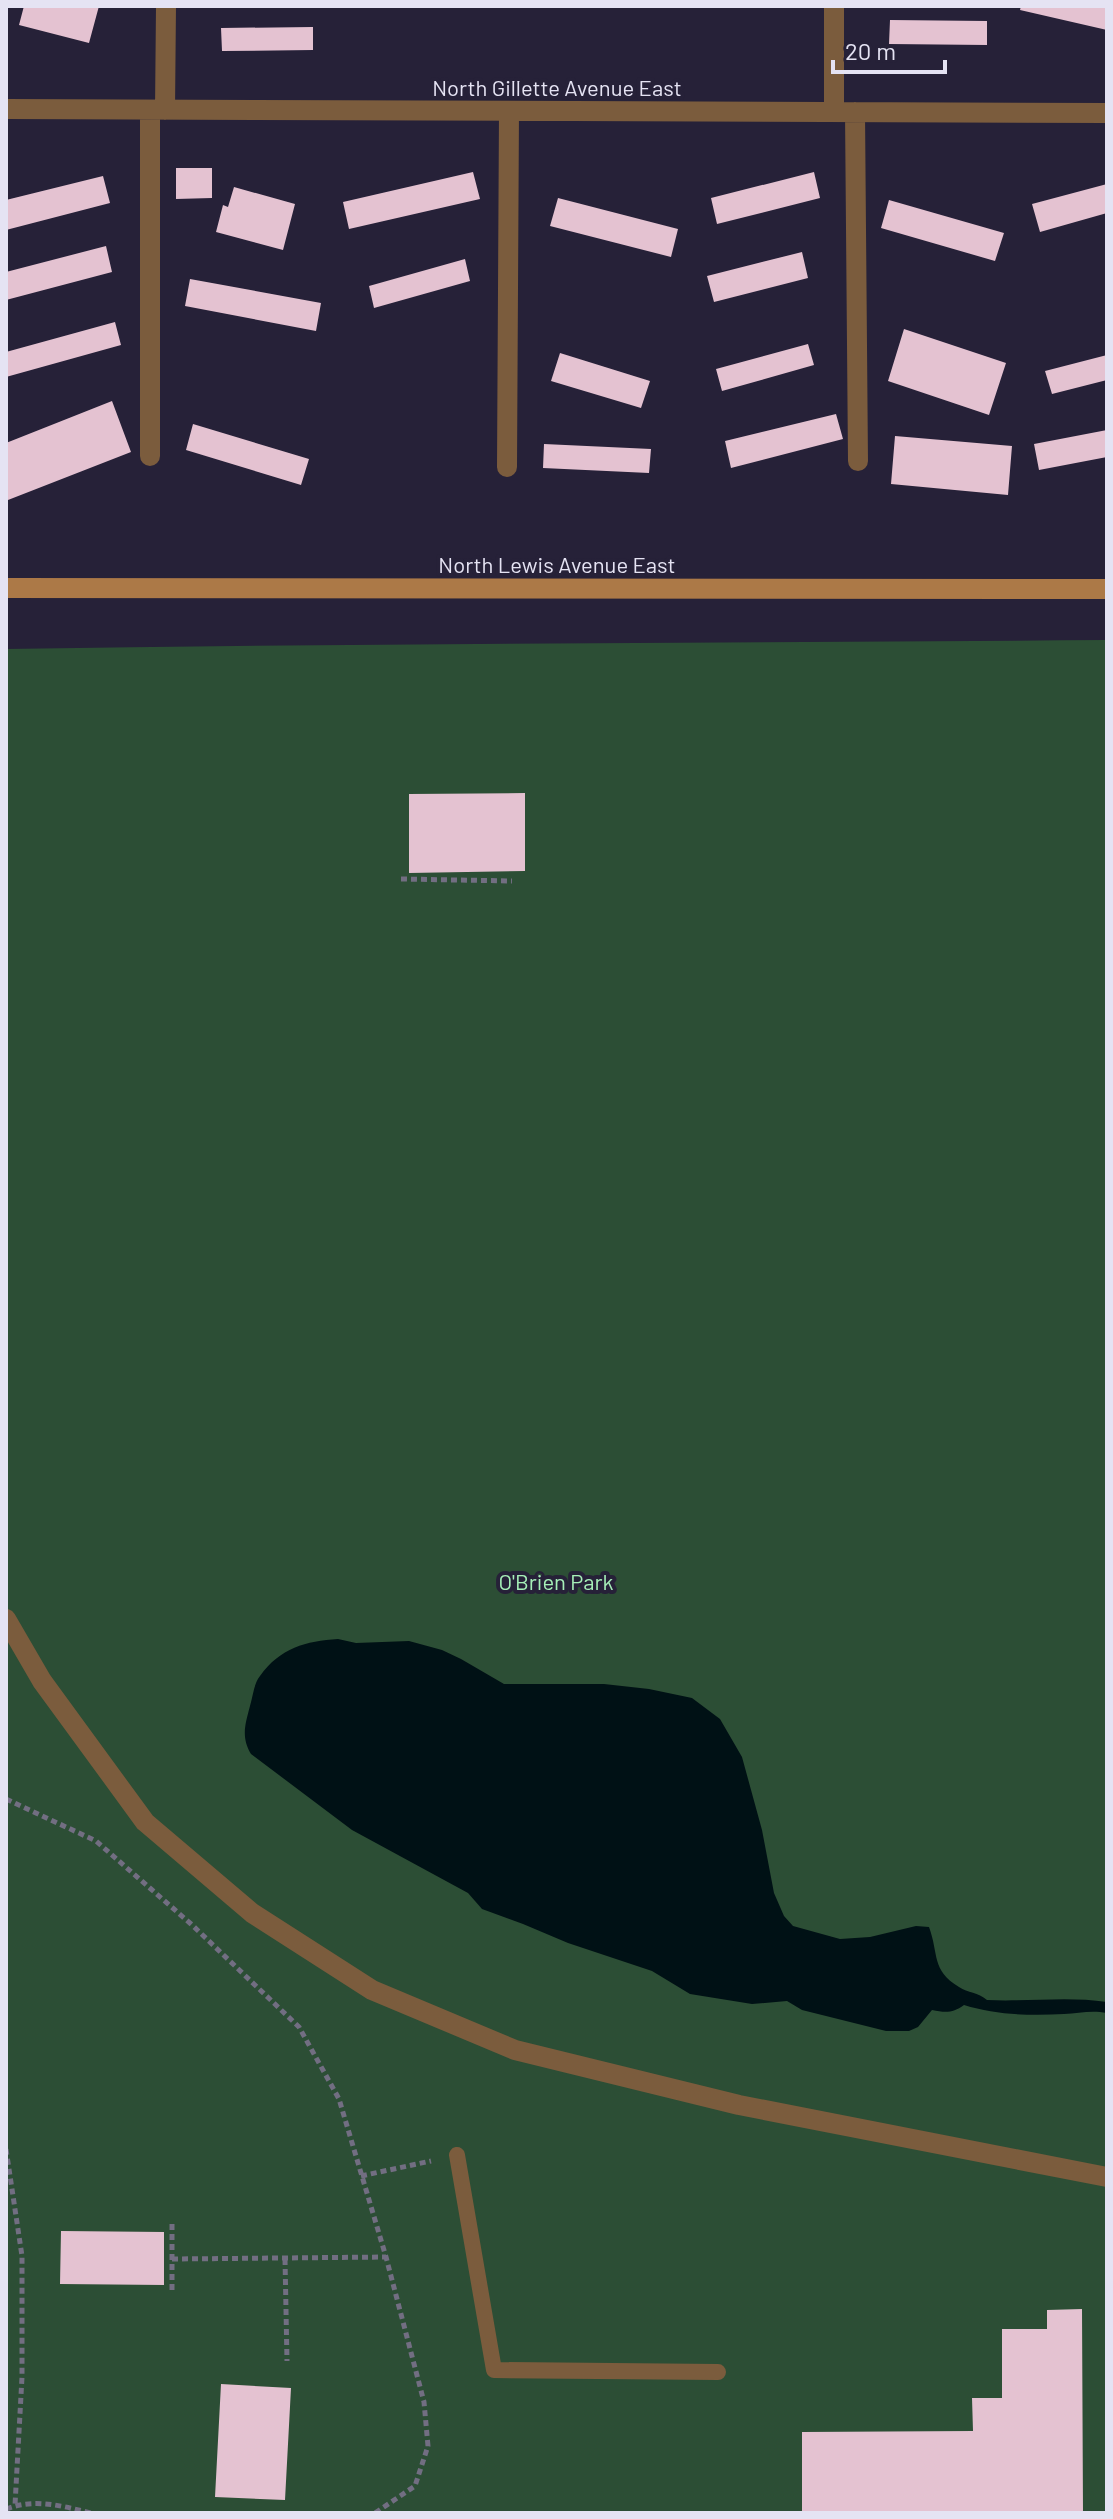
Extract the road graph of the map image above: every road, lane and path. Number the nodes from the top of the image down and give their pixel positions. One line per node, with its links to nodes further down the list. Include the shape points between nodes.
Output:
1 (166, 6): 4 (street)
2 (834, 6): 6 (street)
3 (6, 109): 4 (street, North Gillette Avenue East)
4 (157, 110): 5 (street, North Gillette Avenue East); 8 (street)
5 (509, 111): 6 (street, North Gillette Avenue East); 10 (street)
6 (844, 112): 7 (street, North Gillette Avenue East); 9 (street)
7 (1107, 113)
8 (150, 456)
9 (858, 461)
10 (507, 467)
11 (6, 588): 12 (main road, North Lewis Avenue East)
12 (1107, 589)
13 (401, 879): 14 (path)
14 (512, 881)
15 (6, 1619): 20 (street, via 42,1681 145,1822 252,1913 372,1990 515,2050 739,2105)
16 (6, 1799): 19 (path, via 96,1841 299,2027 339,2099)
17 (6, 2149): 28 (path, via 22,2256)
18 (457, 2155): 19 (path); 27 (lane, via 494,2370)
19 (361, 2176): 22 (path)
20 (1107, 2177)
21 (172, 2224): 23 (path)
22 (386, 2257): 24 (path); 31 (path, via 424,2402 428,2446 415,2486)
23 (172, 2259): 24 (path); 25 (path)
24 (285, 2259): 26 (path)
25 (172, 2293)
26 (287, 2361)
27 (718, 2372)
28 (15, 2505): 29 (path); 30 (path, via 46,2502)
29 (6, 2509)
30 (91, 2513)
31 (375, 2513)

